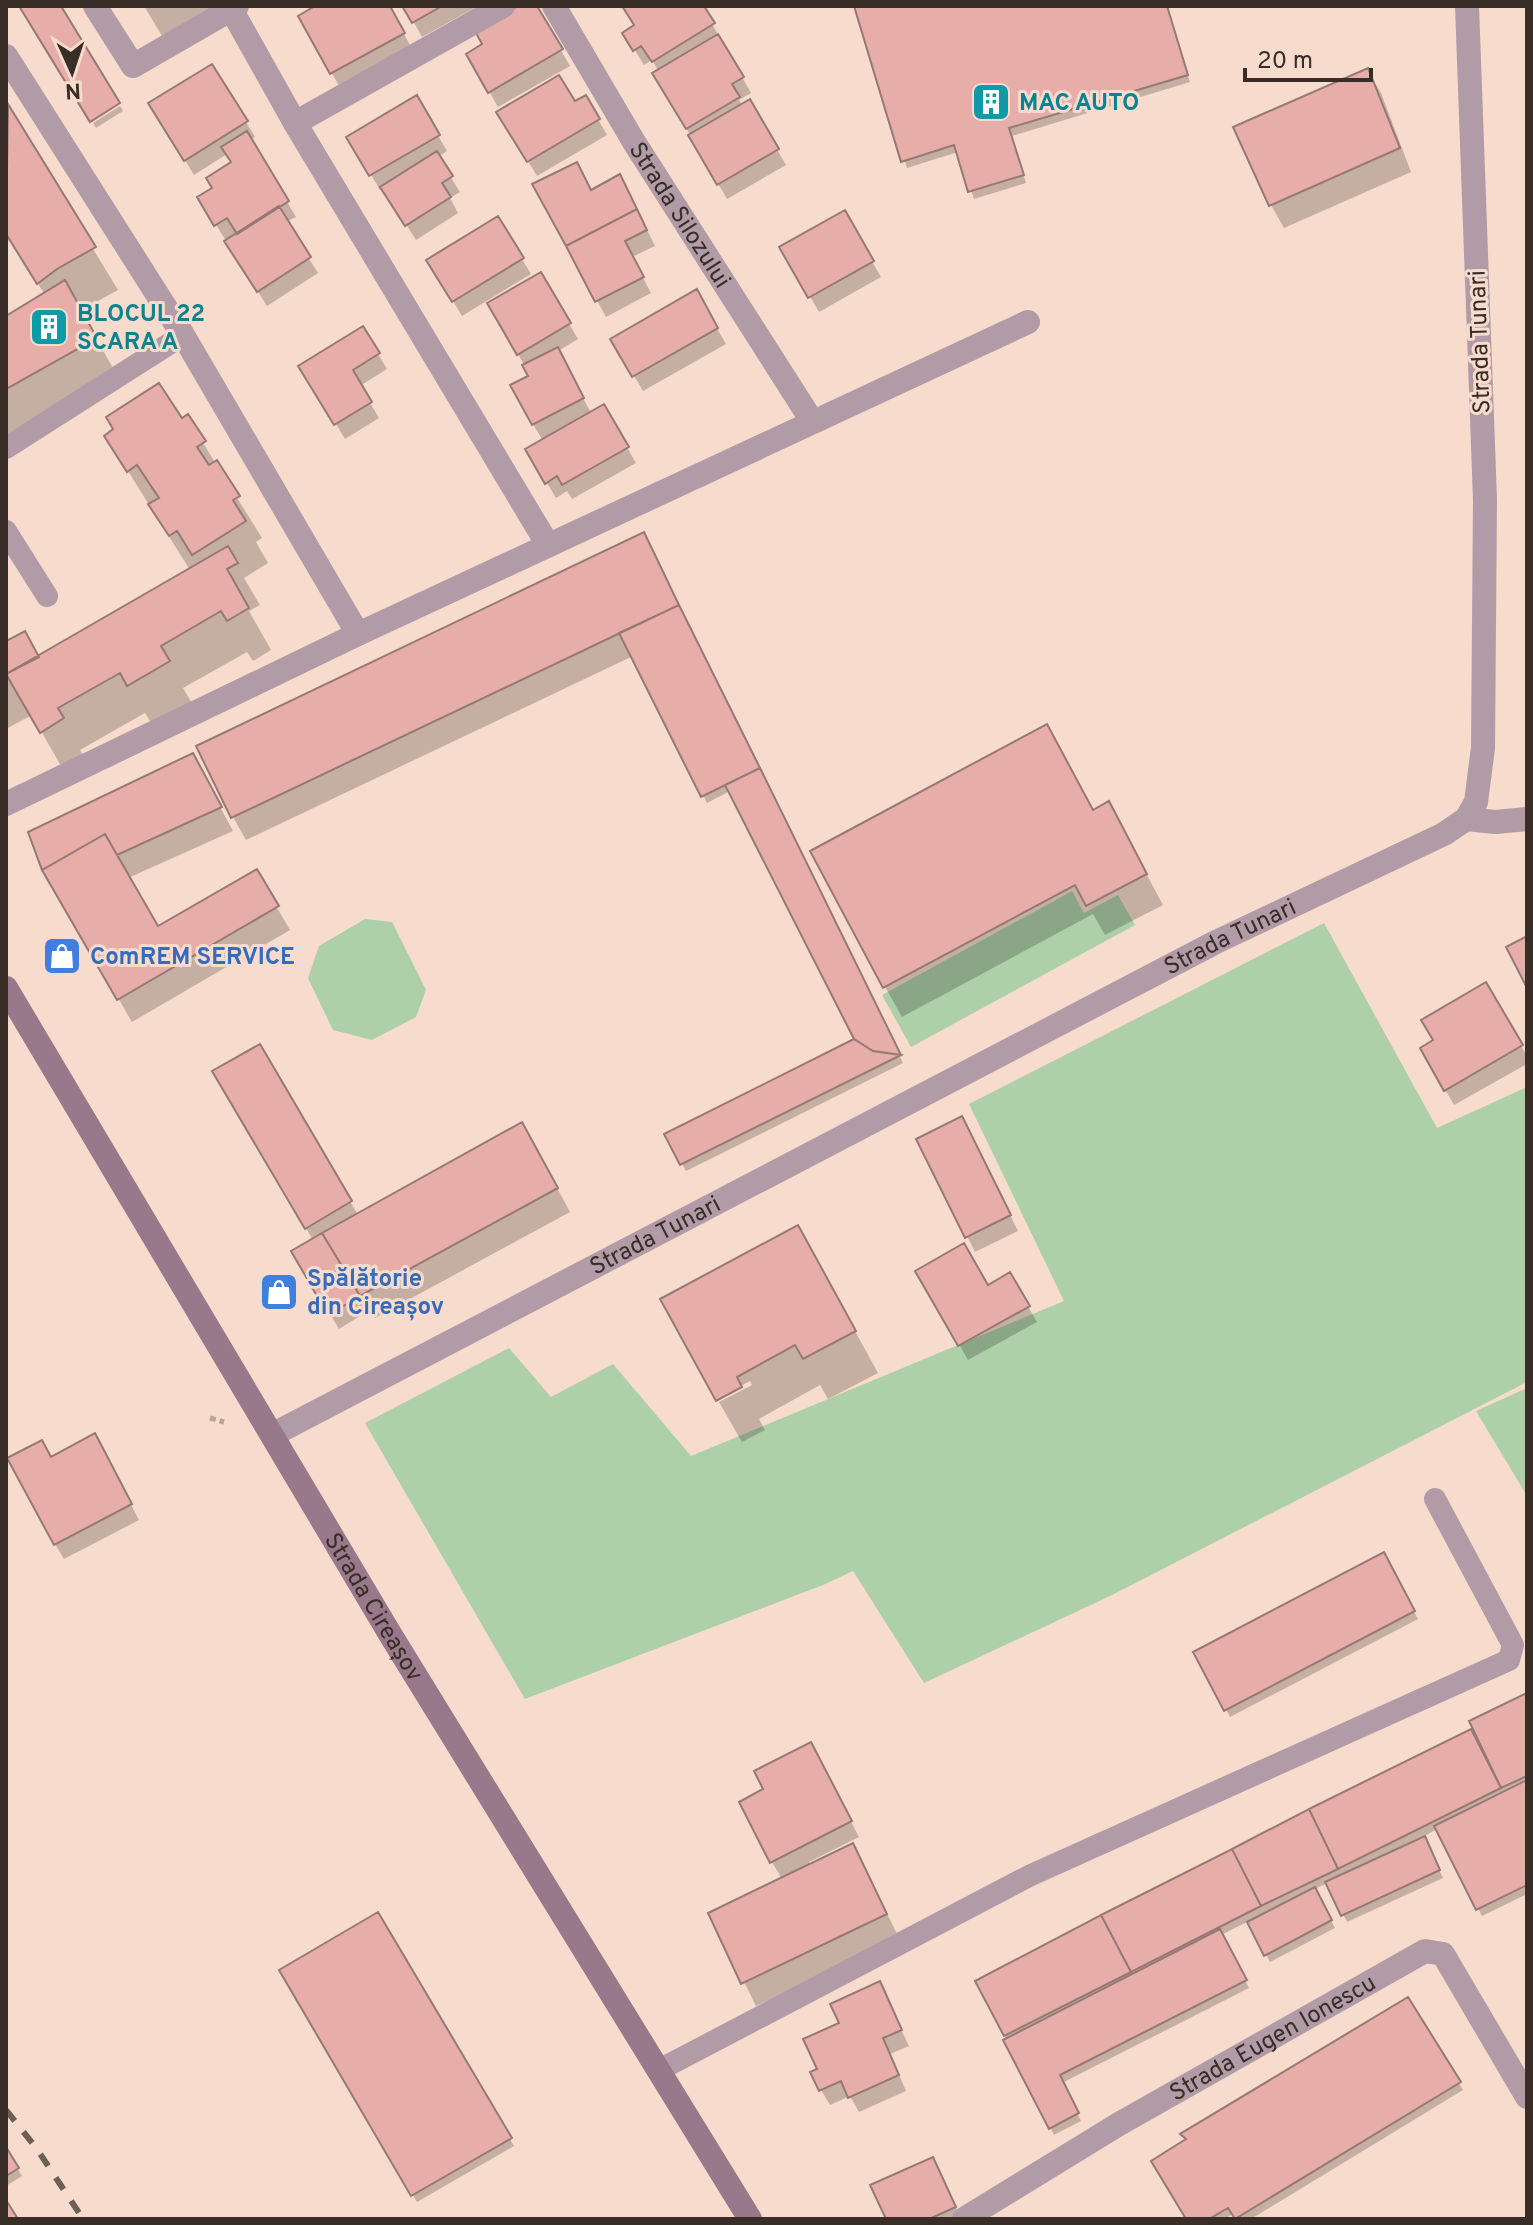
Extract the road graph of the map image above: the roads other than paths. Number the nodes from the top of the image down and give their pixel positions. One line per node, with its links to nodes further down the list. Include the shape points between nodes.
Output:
1 (95, 6): 5 (street, via 133,66)
2 (503, 6): 7 (street)
3 (554, 6): 10 (street, Strada Silozului)
4 (1467, 6): 17 (street, Strada Tunari, via 1485,500 1483,748 1476,802)
5 (234, 8): 7 (street)
6 (9, 66): 9 (street)
7 (295, 123): 13 (street)
8 (1028, 322): 10 (street)
9 (183, 335): 11 (lane); 15 (street)
10 (812, 421): 13 (street)
11 (6, 448)
12 (6, 531): 14 (lane)
13 (548, 545): 15 (street)
14 (47, 596)
15 (358, 634): 16 (street)
16 (6, 804)
17 (1466, 819): 18 (street); 20 (street, Strada Tunari, via 1216,942)
18 (1527, 819)
19 (6, 988): 20 (main road, Strada Cireașov)
20 (272, 1435): 22 (main road, Strada Cireașov)
21 (1435, 1499): 22 (lane, via 1513,1645 1509,1660 1029,1876)
22 (659, 2070): 24 (main road, Strada Cireașov)
23 (1527, 2097): 25 (street, Strada Eugen Ionescu, via 1443,1954 1425,1951 1119,2124)
24 (750, 2219)
25 (964, 2219)

